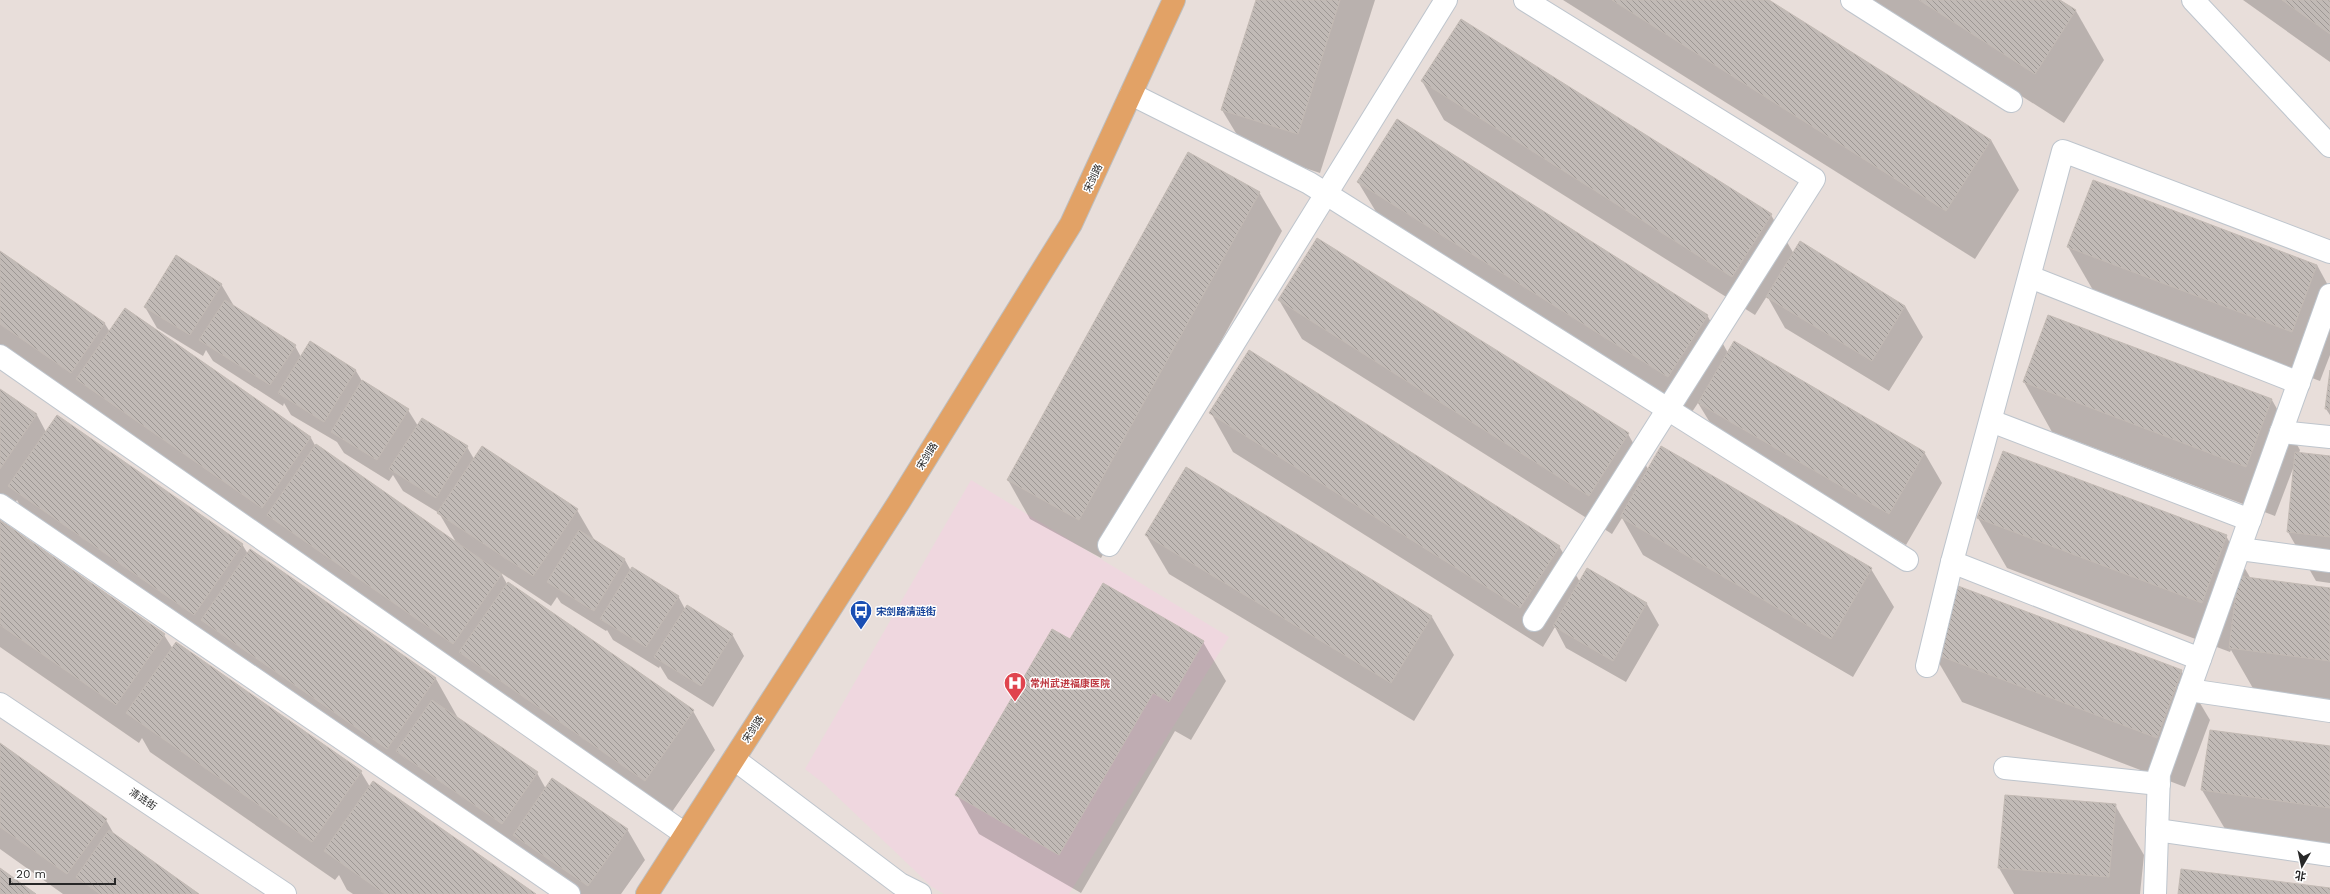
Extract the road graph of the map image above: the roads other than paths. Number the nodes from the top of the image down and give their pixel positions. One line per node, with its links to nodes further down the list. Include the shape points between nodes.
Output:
1 (1174, 0): 6 (main road, 宋剑路)
2 (1446, 0): 9 (street)
3 (1525, 0): 15 (street, via 1814,179)
4 (1852, 0): 7 (street)
5 (2192, 0): 8 (street)
6 (1131, 94): 9 (street); 32 (main road, 宋剑路, via 1071,224 899,502)
7 (2011, 101)
8 (2330, 146)
9 (1326, 193): 15 (street); 21 (street)
10 (2330, 252): 11 (street, via 2063,151)
11 (2030, 277): 14 (street); 16 (street)
12 (2330, 295): 14 (street)
13 (0, 356): 36 (street)
14 (2299, 383): 17 (street)
15 (1668, 409): 23 (street); 26 (street)
16 (1991, 421): 20 (street); 24 (street)
17 (2281, 432): 18 (street); 20 (street)
18 (2330, 437)
19 (0, 505): 39 (street)
20 (2250, 520): 22 (street)
21 (1109, 545)
22 (2240, 549): 25 (street); 27 (street)
23 (1906, 560)
24 (1952, 562): 27 (street); 28 (street)
25 (2330, 562)
26 (1534, 620)
27 (2200, 659): 29 (street)
28 (1927, 666)
29 (2189, 690): 31 (street); 34 (street, via 2159,774)
30 (0, 704): 38 (street, 清涟街)
31 (2330, 711)
32 (734, 758): 36 (main road, 宋剑路); 41 (street, via 900,884)
33 (2005, 768): 34 (street)
34 (2159, 784): 35 (street)
35 (2157, 830): 37 (street); 42 (street)
36 (685, 834): 40 (main road, 宋剑路)
37 (2330, 855)
38 (285, 894)
39 (569, 894)
40 (647, 894)
41 (920, 894)
42 (2154, 894)

